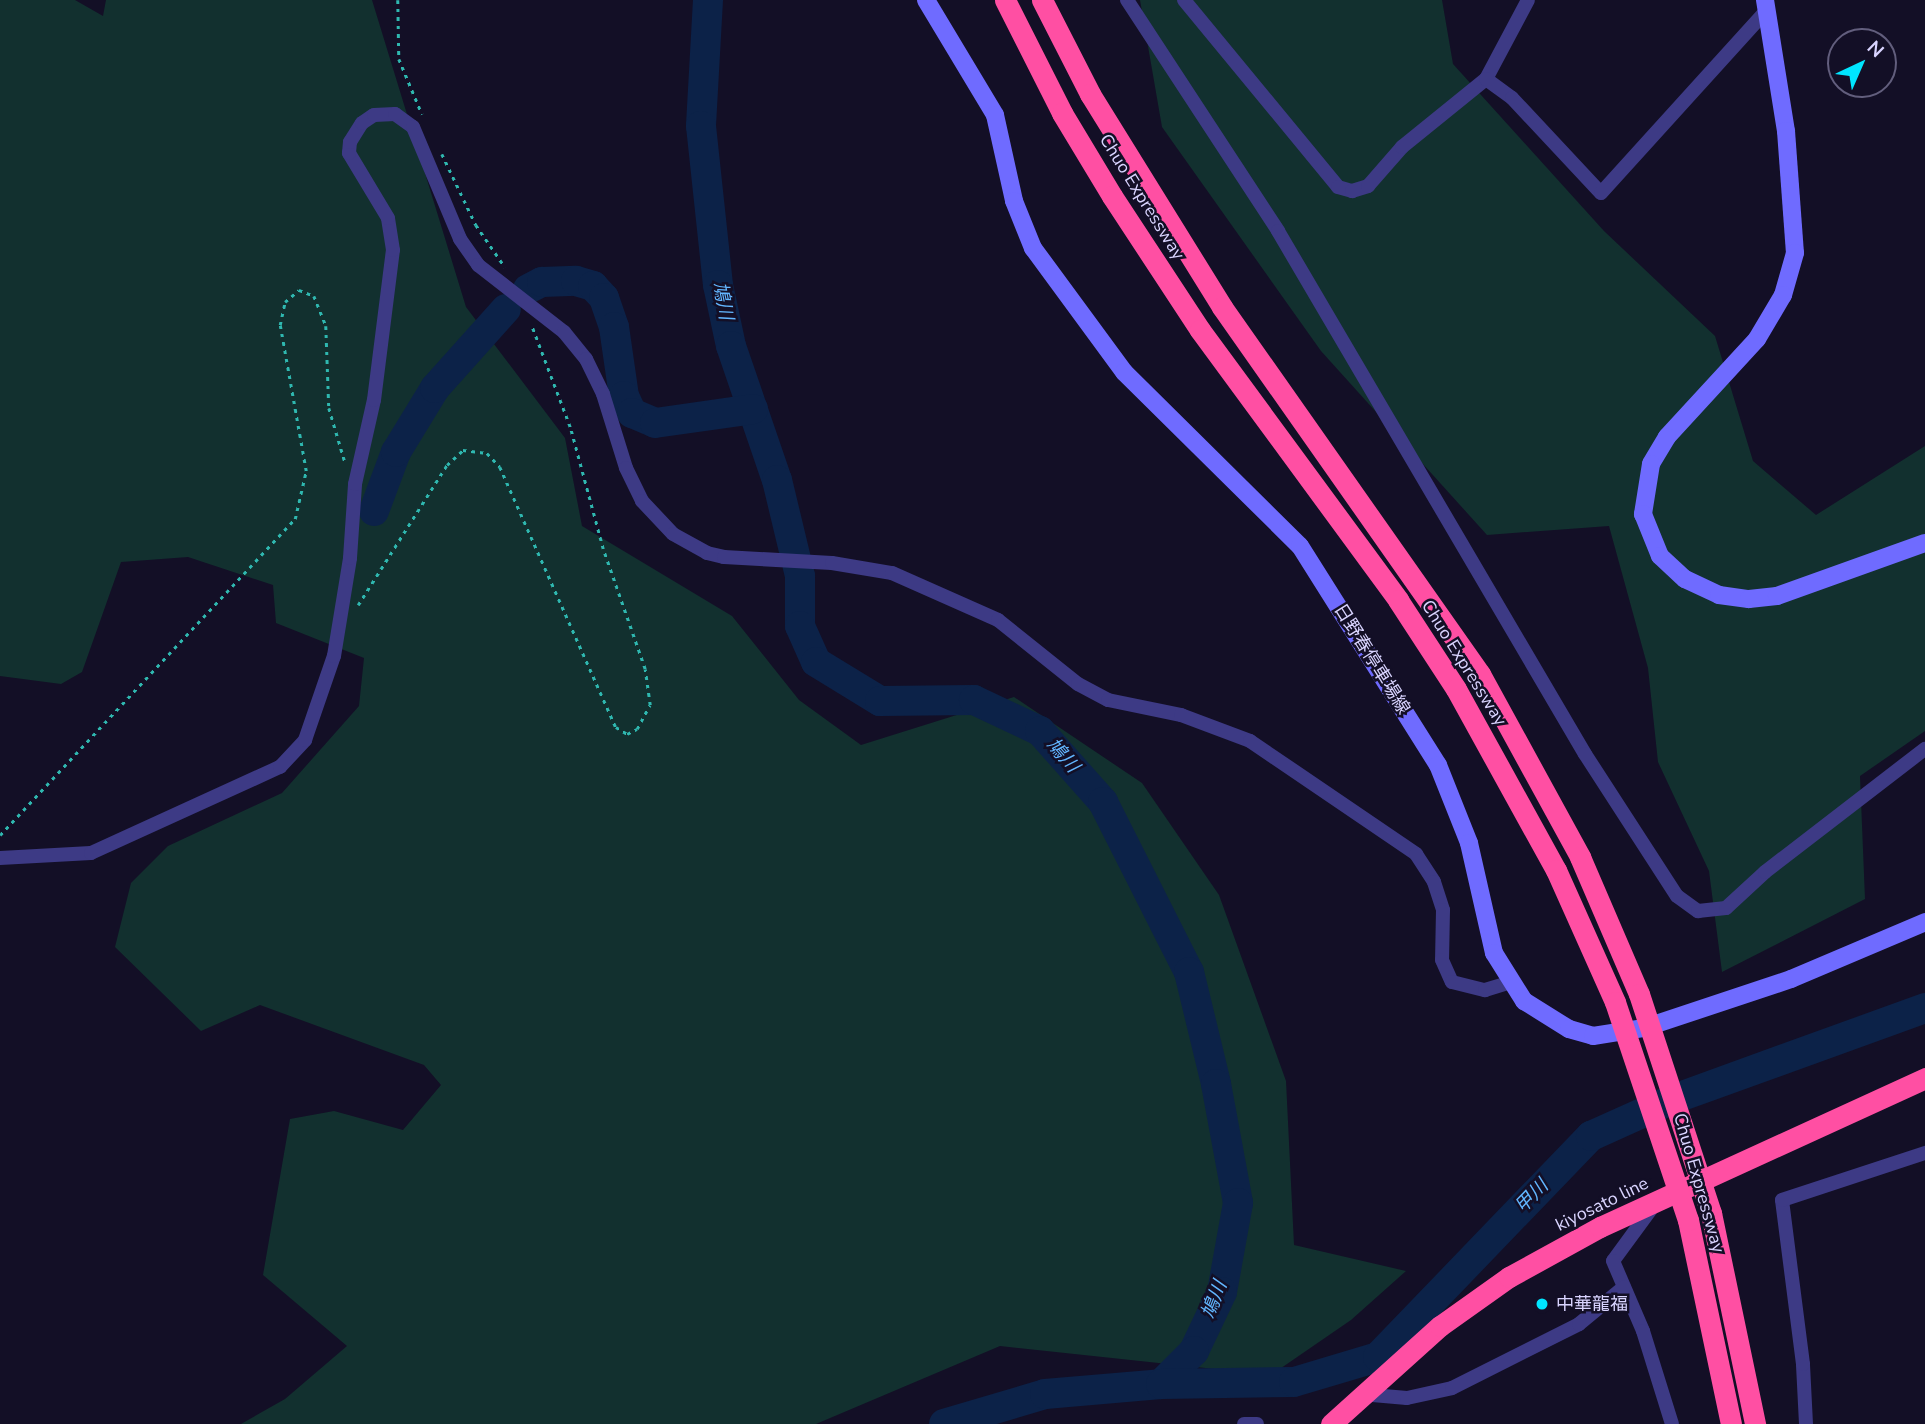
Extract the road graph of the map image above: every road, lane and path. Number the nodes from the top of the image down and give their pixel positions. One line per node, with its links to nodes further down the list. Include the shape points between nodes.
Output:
1 (398, 0): 10 (path, via 399,59)
2 (926, 0): 21 (main road, 日野春停車場線, via 995,115 1014,201 1034,248 1124,372 1300,546 1438,765 1469,843 1494,953)
3 (1005, 0): 31 (highway, Chuo Expressway, bridge, via 1062,113 1112,196 1200,330 1398,600 1456,688 1556,870 1615,1002 1688,1220)
4 (1042, 0): 32 (highway, Chuo Expressway, bridge, via 1090,94 1222,307 1480,674 1580,857 1639,994 1711,1213)
5 (1127, 0): 17 (street, via 1278,231 1545,687 1676,896 1698,911 1726,908)
6 (1184, 0): 9 (street, via 1338,187 1352,191 1368,186 1402,147)
7 (1528, 0): 9 (street)
8 (1765, 6): 9 (street, via 1601,193 1512,98); 15 (main road, via 1786,131 1795,253 1783,295 1757,340 1667,437 1651,464 1643,514 1660,556 1685,579 1719,595 1749,599 1777,596)
9 (1486, 79)
10 (424, 118)
11 (436, 142): 12 (path, via 476,225)
12 (507, 271)
13 (524, 304): 14 (street, via 478,265 460,239 405,118 384,114 362,122 354,132 349,153 388,218 393,250 374,400); 16 (path, via 570,427 603,549 646,669 650,705 637,729 627,734 616,727 500,467 487,453 463,450 447,466 383,572); 21 (street, via 564,332 586,359 603,394 625,468 658,521 707,553 892,573 964,601 998,620 1078,684 1108,700 1181,715 1250,741 1416,854 1434,882 1443,910 1442,960 1452,982 1485,990)
14 (355, 484): 16 (street, via 350,558); 18 (path, via 338,449 329,408 326,326 314,296 299,290 285,302 280,325 306,471 295,519)
15 (1925, 543)
16 (337, 633): 19 (street, via 305,740 280,767 91,853)
17 (1925, 749)
18 (0, 835)
19 (0, 858)
20 (1925, 922): 21 (main road, 日野春停車場線, via 1704,1010 1644,1028 1593,1035 1545,1017)
21 (1511, 982)
22 (1925, 1078): 24 (highway, kiyosato line)
23 (1925, 1153): 33 (street, via 1782,1200)
24 (1655, 1203): 25 (street, via 1614,1261); 26 (highway, kiyosato line, via 1509,1278 1440,1326)
25 (1624, 1287): 26 (street, via 1579,1324 1452,1388 1407,1398); 30 (street)
26 (1361, 1394): 29 (highway, kiyosato line)
27 (1244, 1424): 28 (street)
28 (1257, 1424)
29 (1331, 1424)
30 (1672, 1424)
31 (1731, 1424)
32 (1755, 1424)
33 (1806, 1424)

